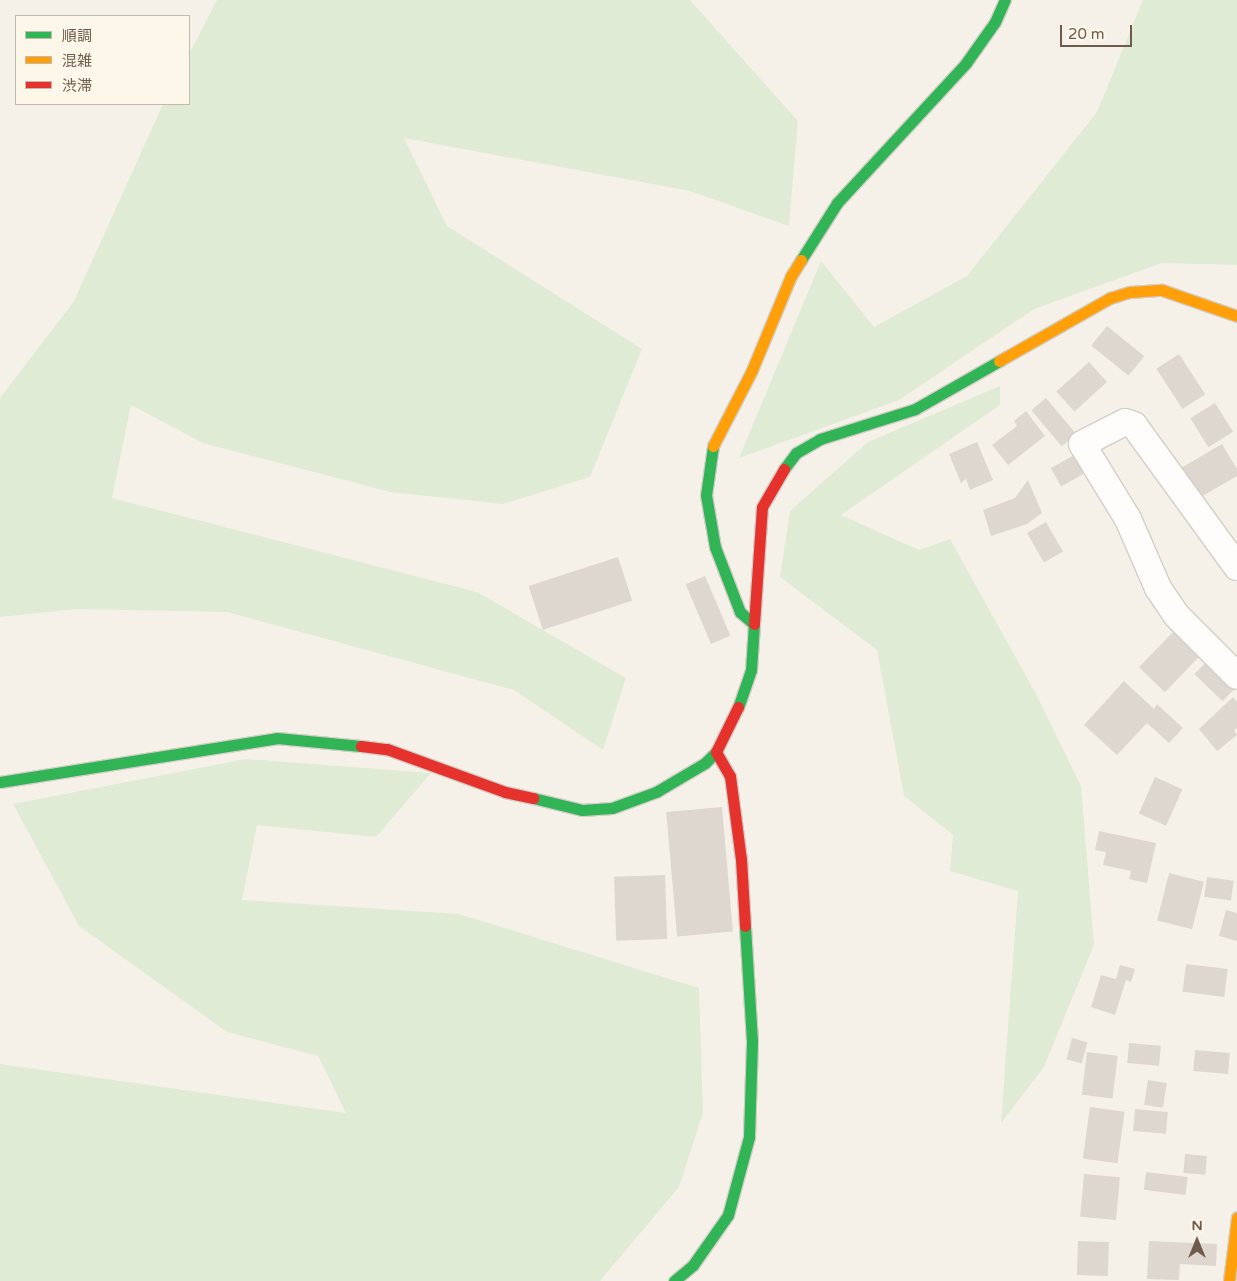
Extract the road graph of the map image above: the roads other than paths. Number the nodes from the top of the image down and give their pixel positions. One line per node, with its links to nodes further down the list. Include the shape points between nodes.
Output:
1 (1006, 0): 4 (street, via 995,22 966,63 837,203 791,276 752,370 712,448 706,494 715,547 740,612)
2 (1237, 316): 4 (street, via 1162,290 1130,292 1110,298 915,409 820,439 796,453 762,507)
3 (1237, 567): 5 (street, via 1134,425 1124,422 1082,444 1128,519 1158,588 1176,615)
4 (754, 624): 6 (street, via 752,670)
5 (1237, 676)
6 (716, 752): 7 (street, via 705,763 656,792 612,808 582,810 504,792 387,749 277,738); 9 (street, via 730,776 741,859 752,1041 750,1137 728,1215 693,1265)
7 (0, 782)
8 (1237, 1218): 10 (street)
9 (674, 1281)
10 (1228, 1281)

